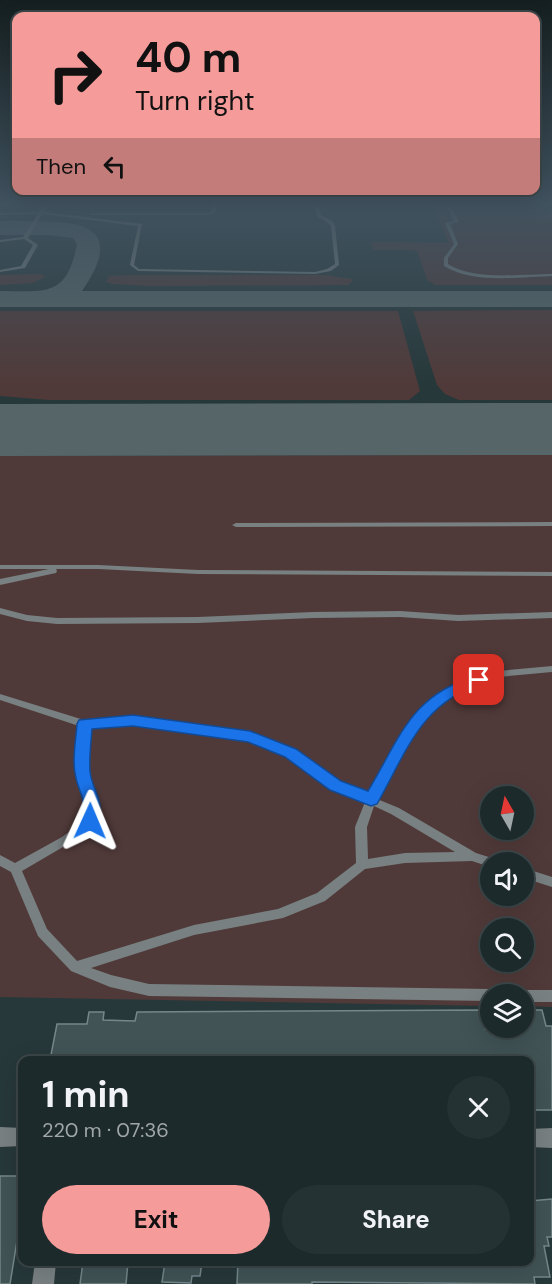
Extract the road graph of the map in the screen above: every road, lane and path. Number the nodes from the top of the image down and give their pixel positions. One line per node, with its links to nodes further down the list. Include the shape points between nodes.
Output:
1 (24, 265): 5 (lane)
2 (132, 265): 3 (lane, via 143,272 315,273)
3 (337, 265)
4 (446, 265): 6 (lane, via 473,274)
5 (0, 271)
6 (552, 275)
7 (552, 524): 8 (lane)
8 (236, 525)
9 (0, 567): 10 (lane)
10 (72, 567): 11 (lane, via 198,572); 12 (lane)
11 (552, 574)
12 (0, 582)
13 (0, 611): 14 (lane, via 57,621)
14 (552, 615)
15 (552, 669): 18 (lane, via 498,674 460,685 440,696 421,714)
16 (0, 697): 17 (lane)
17 (84, 724): 18 (lane, via 133,720 250,736 290,753 335,785); 23 (lane, via 82,774 92,795 90,821)
18 (371, 800): 19 (lane); 22 (lane, via 361,828)
19 (472, 856): 20 (lane); 22 (lane, via 405,858)
20 (480, 859)
21 (0, 860): 23 (lane)
22 (362, 866): 26 (lane, via 321,897 279,914 194,930)
23 (15, 869): 26 (lane, via 42,932)
24 (534, 876): 25 (lane)
25 (552, 882)
26 (75, 967): 27 (lane, via 149,990)
27 (480, 995)
28 (534, 996): 29 (lane)
29 (552, 996)
30 (0, 1137): 31 (street)
31 (18, 1137)
32 (534, 1138): 33 (street)
33 (552, 1138)
34 (45, 1266): 35 (street)
35 (43, 1284)

